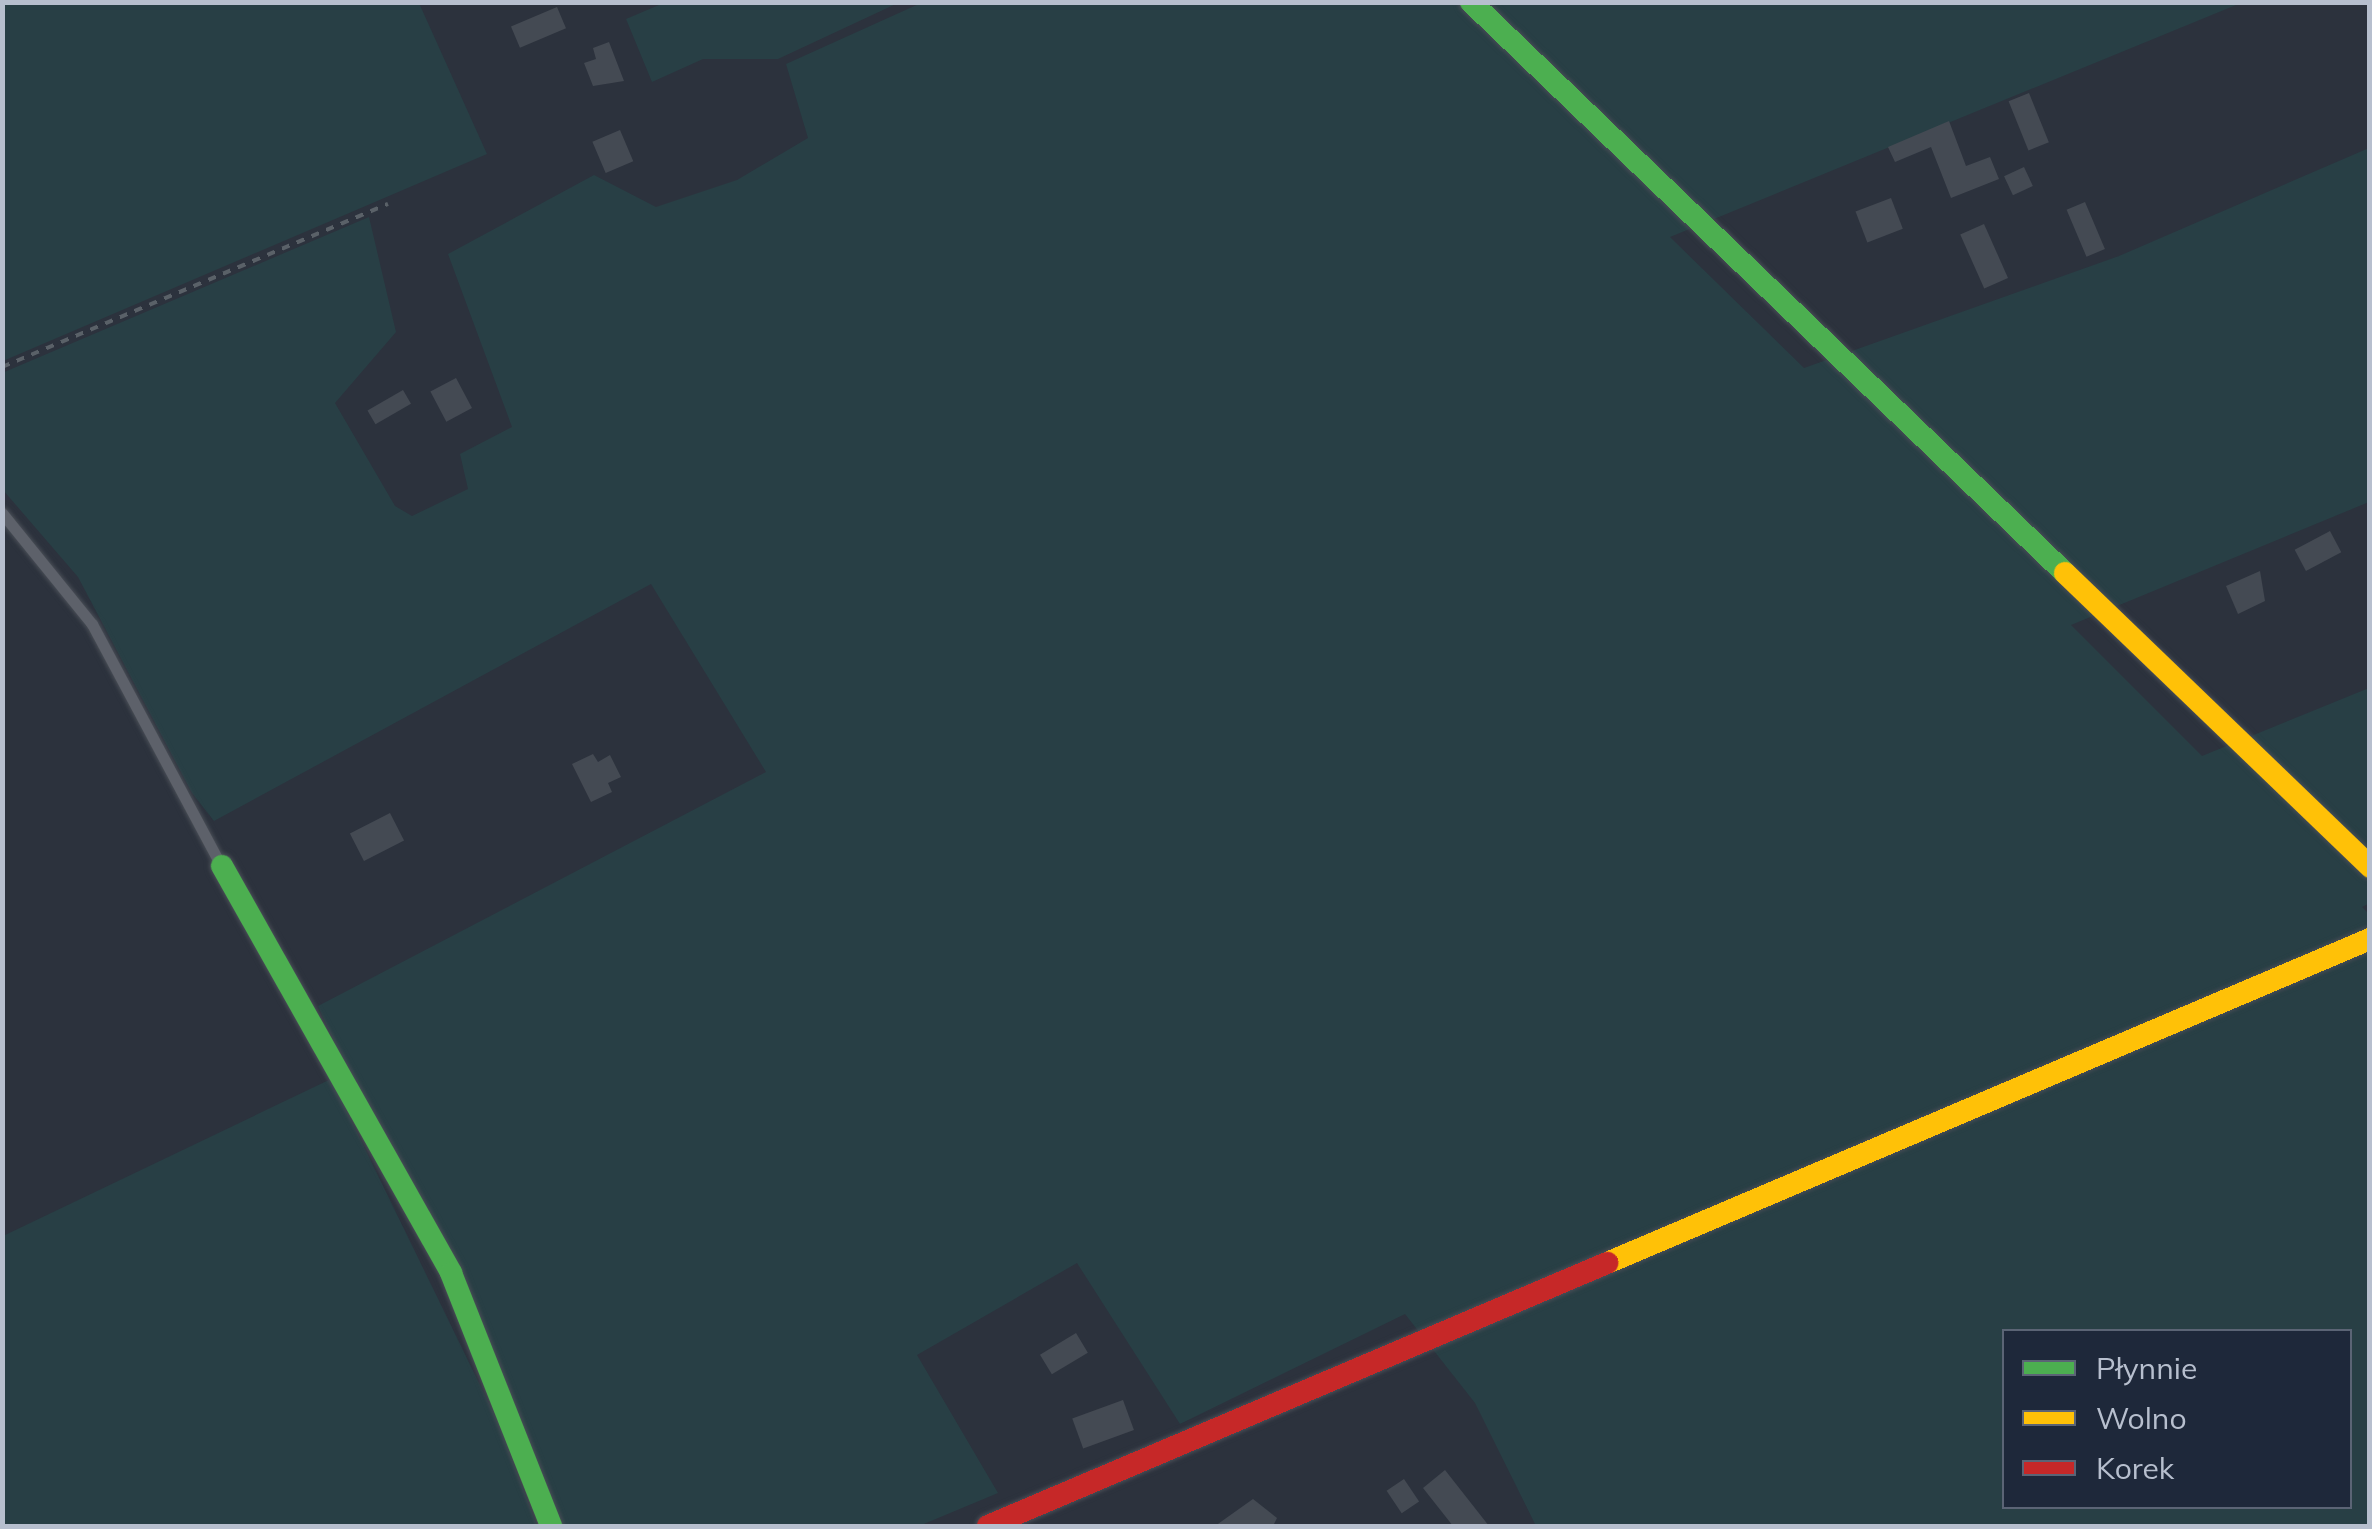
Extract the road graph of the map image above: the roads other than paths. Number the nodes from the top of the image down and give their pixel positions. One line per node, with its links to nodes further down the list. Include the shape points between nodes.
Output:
1 (1471, 2): 4 (street)
2 (2, 514): 3 (lane, via 92,624)
3 (222, 866): 6 (street, via 451,1274)
4 (2370, 866)
5 (2370, 940): 7 (street)
6 (550, 1526)
7 (988, 1526)

